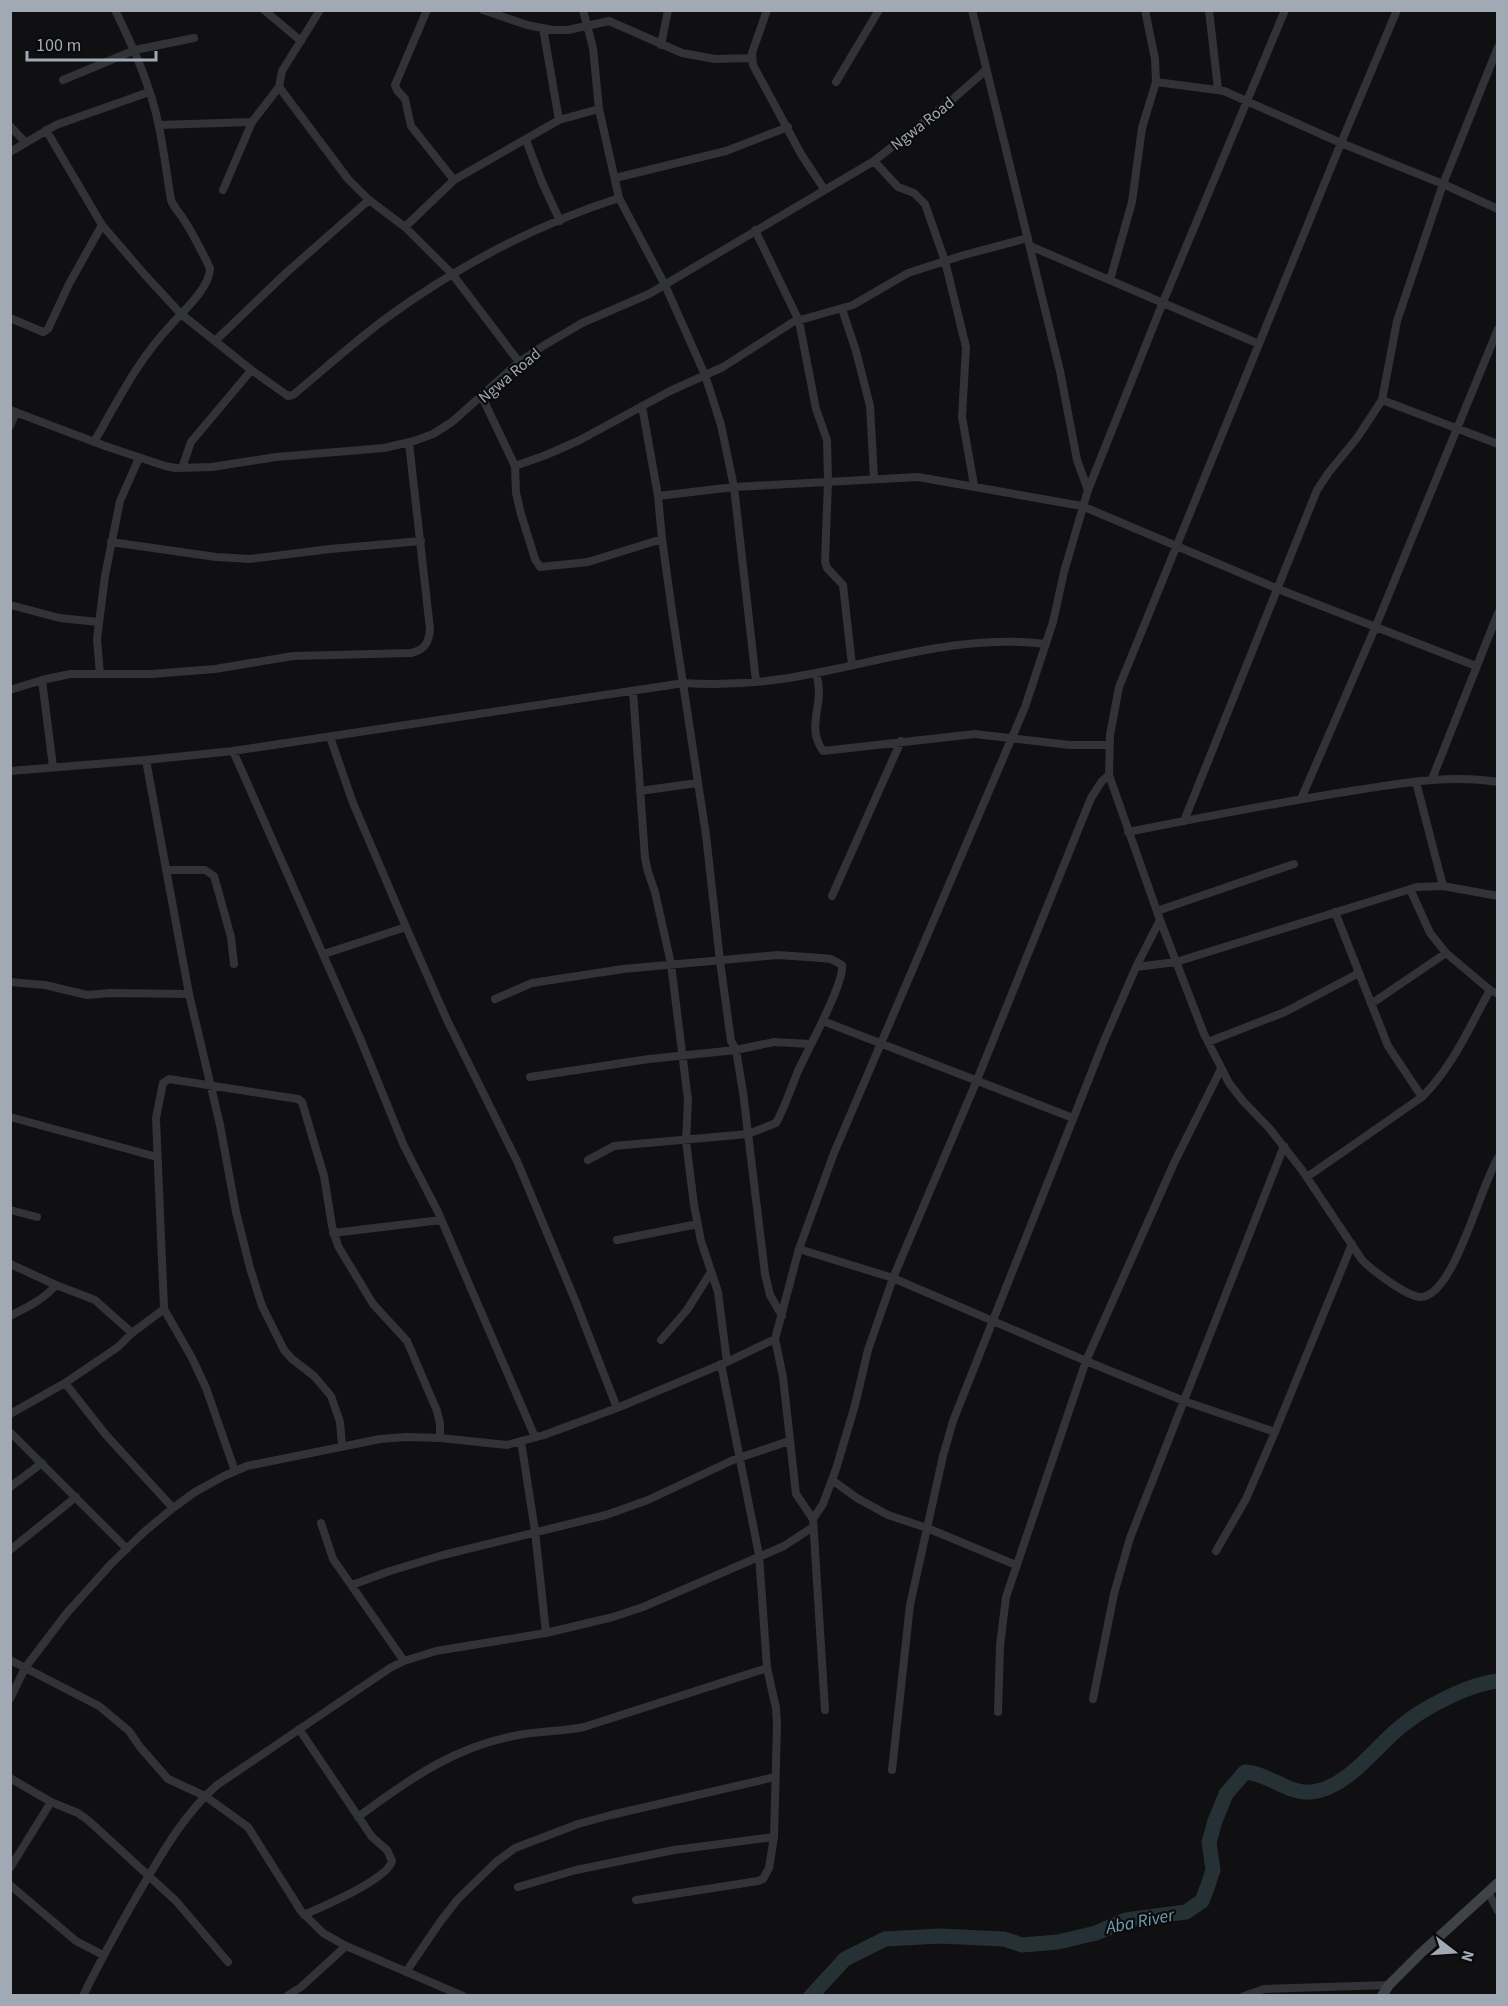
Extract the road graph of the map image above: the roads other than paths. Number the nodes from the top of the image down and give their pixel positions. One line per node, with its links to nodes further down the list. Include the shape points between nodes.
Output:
1 (115, 10): 23 (street)
2 (264, 10): 20 (street)
3 (320, 10): 20 (street)
4 (427, 10): 46 (street, via 395,85 405,99 411,126)
5 (483, 10): 18 (street)
6 (583, 10): 17 (street)
7 (610, 10): 16 (street)
8 (668, 10): 21 (street)
9 (767, 10): 24 (street)
10 (879, 10): 27 (street)
11 (972, 10): 25 (street)
12 (1145, 10): 28 (street)
13 (1209, 10): 30 (street)
14 (1285, 10): 32 (street)
15 (1397, 10): 42 (street)
16 (609, 21): 17 (street); 21 (street)
17 (587, 27): 18 (street); 33 (street)
18 (543, 28): 34 (street)
19 (194, 38): 23 (street)
20 (301, 41): 29 (street, via 282,71)
21 (661, 45): 24 (street, via 698,57)
22 (1497, 48): 47 (street)
23 (135, 50): 26 (street); 31 (street)
24 (751, 58): 38 (street)
25 (986, 70): 44 (street, Ngwa Road); 57 (street)
26 (63, 80)
27 (836, 82)
28 (1156, 82): 30 (street); 60 (street, via 1142,128 1132,202)
29 (279, 87): 35 (street); 51 (street, via 348,179)
30 (1218, 89): 32 (street)
31 (149, 92): 36 (street); 39 (street)
32 (1246, 101): 42 (street); 62 (street)
33 (599, 109): 34 (street); 45 (street)
34 (559, 120): 40 (street)
35 (252, 122): 36 (street); 49 (street)
36 (159, 125): 64 (street, via 173,207 182,215 210,268 206,282)
37 (10, 126): 41 (street)
38 (788, 128): 45 (street, via 726,151); 48 (street)
39 (46, 130): 41 (street); 54 (street)
40 (526, 140): 46 (street); 53 (street)
41 (25, 142): 43 (street)
42 (1341, 143): 47 (street); 69 (street)
43 (10, 152)
44 (873, 160): 48 (street, Ngwa Road); 58 (street, via 898,187 914,193 925,204)
45 (615, 178): 50 (street)
46 (454, 180): 55 (street)
47 (1443, 184): 52 (street); 74 (street, via 1397,321)
48 (824, 189): 56 (street, Ngwa Road)
49 (223, 190)
50 (619, 198): 53 (street); 61 (street)
51 (369, 200): 55 (street); 68 (street)
52 (1497, 209)
53 (560, 221): 59 (street, via 483,256)
54 (102, 225): 64 (street); 65 (street, via 48,328 38,331)
55 (405, 226): 59 (street)
56 (755, 230): 61 (street, Ngwa Road); 66 (street)
57 (1029, 242): 58 (street); 60 (street); 89 (street, via 1077,460)
58 (945, 261): 63 (street, via 900,277); 87 (street, via 966,347 962,417)
59 (453, 275): 70 (street); 71 (street, via 385,319 293,395 282,393)
60 (1110, 280): 62 (street)
61 (665, 285): 70 (street, Ngwa Road, via 582,323); 72 (street)
62 (1163, 302): 69 (street); 89 (street)
63 (843, 309): 66 (street); 85 (street, via 870,406)
64 (181, 314): 68 (street); 79 (street, via 147,355)
65 (10, 318)
66 (799, 321): 72 (street); 86 (street, via 816,409 827,440)
67 (1497, 329): 78 (street)
68 (215, 341): 71 (street)
69 (1258, 344): 95 (street)
70 (519, 362): 73 (street, Ngwa Road)
71 (250, 369): 84 (street, via 191,442)
72 (705, 375): 75 (street); 88 (street)
73 (482, 397): 80 (street, Ngwa Road, via 444,429); 83 (street)
74 (1382, 400): 78 (street); 96 (street, via 1323,480)
75 (642, 406): 83 (street, via 580,440); 90 (street)
76 (13, 411): 77 (street); 79 (street, Ngwa Road)
77 (10, 426)
78 (1458, 428): 81 (street); 100 (street)
79 (94, 442): 82 (street, Ngwa Road)
80 (409, 442): 84 (street, Ngwa Road, via 384,448); 93 (street)
81 (1497, 444)
82 (140, 458): 84 (street, Ngwa Road); 94 (street, via 120,501)
83 (515, 466): 92 (street, via 521,514 540,567 588,562)
84 (182, 468)
85 (873, 478): 86 (street); 87 (street, via 918,477)
86 (828, 481): 88 (street); 102 (street, via 825,562 843,585)
87 (974, 485): 91 (street)
88 (734, 487): 90 (street); 107 (street)
89 (1088, 490): 91 (street)
90 (658, 496): 92 (street)
91 (1082, 506): 95 (street); 101 (street)
92 (662, 538): 108 (street)
93 (421, 541): 94 (street, via 250,559); 105 (street, via 429,637 417,652 293,656 215,669)
94 (111, 542): 99 (street)
95 (1176, 545): 96 (street); 114 (street, via 1119,687)
96 (1278, 589): 100 (street); 126 (street)
97 (10, 605): 99 (street, via 60,618)
98 (1497, 613): 103 (street)
99 (98, 622): 105 (street)
100 (1375, 628): 103 (street); 125 (street)
101 (1046, 644): 102 (street, via 1004,640 965,643); 112 (street)
102 (852, 665): 104 (street)
103 (1476, 666): 120 (street)
104 (816, 673): 107 (street); 113 (street, via 819,693 814,727 823,751)
105 (100, 674): 106 (street, via 60,675)
106 (42, 680): 109 (street); 117 (street)
107 (756, 681): 108 (street)
108 (684, 683): 110 (street); 123 (street)
109 (10, 690)
110 (633, 691): 111 (street); 124 (street)
111 (330, 737): 115 (street); 137 (street, via 353,803)
112 (1012, 738): 113 (street, via 967,734); 114 (street); 154 (street)
113 (901, 741): 132 (street)
114 (1109, 745): 119 (street)
115 (233, 751): 116 (street); 139 (street)
116 (146, 760): 117 (street); 129 (street)
117 (53, 767): 118 (street)
118 (10, 771)
119 (1109, 775): 127 (street); 159 (street, via 1091,798)
120 (1432, 779): 121 (street); 122 (street)
121 (1416, 782): 125 (street); 130 (street)
122 (1497, 782)
123 (698, 783): 124 (street); 140 (street)
124 (640, 791): 143 (street, via 648,872)
125 (1301, 798): 126 (street)
126 (1184, 820): 127 (street)
127 (1128, 832): 134 (street)
128 (1294, 864): 134 (street)
129 (166, 870): 142 (street, via 205,870 214,876); 148 (street)
130 (1443, 886): 131 (street); 133 (street)
131 (1410, 889): 135 (street); 138 (street, via 1430,933)
132 (832, 896)
133 (1497, 896)
134 (1157, 911): 136 (street)
135 (1335, 912): 141 (street); 145 (street)
136 (1160, 920): 141 (street); 144 (street)
137 (406, 927): 139 (street); 194 (street, via 517,1161)
138 (1446, 953): 147 (street); 150 (street)
139 (324, 954): 173 (street, via 404,1146)
140 (720, 961): 143 (street); 151 (street, via 790,956 821,957 839,963 842,975); 155 (street, via 731,1041)
141 (1176, 962): 144 (street); 152 (street)
142 (234, 963)
143 (671, 964): 149 (street, via 544,980); 156 (street)
144 (1136, 967): 163 (street)
145 (1359, 974): 150 (street); 152 (street, via 1285,1012)
146 (10, 982): 148 (street, via 87,995)
147 (1494, 992): 161 (street)
148 (189, 994): 160 (street)
149 (495, 999)
150 (1371, 1004): 161 (street, via 1388,1046)
151 (823, 1021): 153 (street); 154 (street)
152 (1208, 1042): 157 (street)
153 (810, 1044): 155 (street, via 774,1042); 164 (street, via 776,1123)
154 (880, 1044): 159 (street); 178 (street)
155 (736, 1050): 156 (street); 164 (street)
156 (682, 1055): 158 (street); 165 (street, via 688,1100)
157 (1221, 1069): 166 (street, via 1243,1101); 190 (street, via 1175,1161)
158 (530, 1077)
159 (977, 1080): 163 (street); 181 (street)
160 (211, 1084): 167 (street, via 165,1080 156,1118); 175 (street, via 302,1102 324,1176); 202 (street, via 236,1212 262,1306 284,1350 331,1396 340,1422)
161 (1422, 1097): 170 (street)
162 (10, 1117): 167 (street)
163 (1073, 1118): 186 (street)
164 (748, 1134): 165 (street); 185 (street, via 765,1274 770,1295)
165 (686, 1141): 169 (street, via 614,1146); 174 (street)
166 (1284, 1146): 170 (street); 193 (street)
167 (158, 1157): 183 (street)
168 (1497, 1158): 177 (street, via 1471,1228 1444,1280 1430,1294 1420,1297 1378,1275)
169 (588, 1160)
170 (1307, 1177): 177 (street)
171 (10, 1210): 172 (street)
172 (37, 1217)
173 (441, 1220): 175 (street); 198 (street)
174 (698, 1224): 176 (street); 180 (street)
175 (333, 1233): 199 (street, via 343,1257 373,1304 412,1349 437,1411)
176 (617, 1240)
177 (1352, 1244): 197 (street)
178 (799, 1249): 181 (street); 185 (street)
179 (10, 1264): 182 (street)
180 (711, 1272): 189 (street, via 687,1310); 191 (street, via 720,1301)
181 (893, 1278): 186 (street); 206 (street, via 868,1350)
182 (56, 1285): 184 (street, via 36,1303); 187 (street, via 94,1300)
183 (164, 1309): 187 (street); 205 (street, via 206,1388)
184 (10, 1316)
185 (782, 1316): 188 (street)
186 (992, 1320): 190 (street); 212 (street, via 953,1421)
187 (132, 1333): 192 (street)
188 (775, 1338): 191 (street); 201 (street)
189 (661, 1340)
190 (1086, 1361): 193 (street); 218 (street)
191 (724, 1363): 194 (street); 203 (street)
192 (64, 1383): 195 (street); 209 (street)
193 (1184, 1401): 197 (street); 226 (street, via 1130,1538 1114,1594)
194 (617, 1408): 198 (street)
195 (10, 1414)
196 (10, 1432): 204 (street)
197 (1275, 1432): 216 (street, via 1246,1499)
198 (535, 1437): 200 (street)
199 (440, 1438): 200 (street, via 507,1445); 202 (street, via 380,1439)
200 (521, 1441): 213 (street)
201 (789, 1441): 203 (street); 211 (street, via 796,1494)
202 (342, 1448): 205 (street)
203 (740, 1457): 213 (street, via 617,1512); 217 (street)
204 (42, 1462): 207 (street); 208 (street)
205 (236, 1471): 209 (street)
206 (832, 1480): 211 (street); 212 (street, via 872,1507)
207 (10, 1487)
208 (76, 1497): 214 (street); 215 (street)
209 (173, 1508): 214 (street)
210 (321, 1523): 219 (street, via 333,1559)
211 (813, 1523): 217 (street, via 784,1546); 227 (street)
212 (927, 1528): 218 (street); 230 (street, via 910,1605)
213 (535, 1532): 219 (street, via 443,1555); 220 (street)
214 (127, 1549): 223 (street, via 66,1614)
215 (10, 1550)
216 (1216, 1551)
217 (759, 1555): 220 (street, via 643,1607); 224 (street)
218 (1016, 1565): 228 (street, via 1003,1617)
219 (352, 1586): 222 (street)
220 (546, 1633): 222 (street, via 436,1651)
221 (10, 1660): 223 (street)
222 (404, 1662): 229 (street)
223 (25, 1668): 225 (street); 233 (street, via 99,1706 129,1731 168,1779)
224 (767, 1668): 231 (street, via 776,1708); 235 (street, via 584,1727 525,1734 467,1749 411,1778)
225 (10, 1699)
226 (1093, 1699)
227 (825, 1710)
228 (998, 1712)
229 (299, 1728): 233 (street); 235 (street)
230 (892, 1770)
231 (776, 1777): 236 (street); 249 (street, via 611,1815 515,1848 458,1899)
232 (10, 1778): 234 (street)
233 (205, 1796): 238 (street); 245 (street, via 248,1827)
234 (51, 1802): 237 (street); 238 (street, via 89,1821)
235 (358, 1817): 245 (street, via 387,1850 391,1865 363,1886)
236 (774, 1837): 241 (street, via 674,1850 576,1870); 243 (street, via 769,1868 763,1879)
237 (10, 1868)
238 (149, 1875): 247 (street); 248 (street, via 176,1900)
239 (1497, 1883): 242 (street)
240 (10, 1885): 247 (street, via 76,1941)
241 (518, 1887)
242 (1488, 1892): 244 (street); 250 (street)
243 (636, 1900)
244 (1497, 1911)
245 (304, 1915): 246 (street, via 323,1933)
246 (346, 1946): 249 (street); 252 (street)
247 (103, 1955): 251 (street)
248 (228, 1962)
249 (406, 1972): 253 (street)
250 (1389, 1985): 254 (street, via 1264,1989); 255 (street)
251 (83, 1995)
252 (287, 1995)
253 (463, 1995)
254 (1244, 1995)
255 (1382, 1995)

